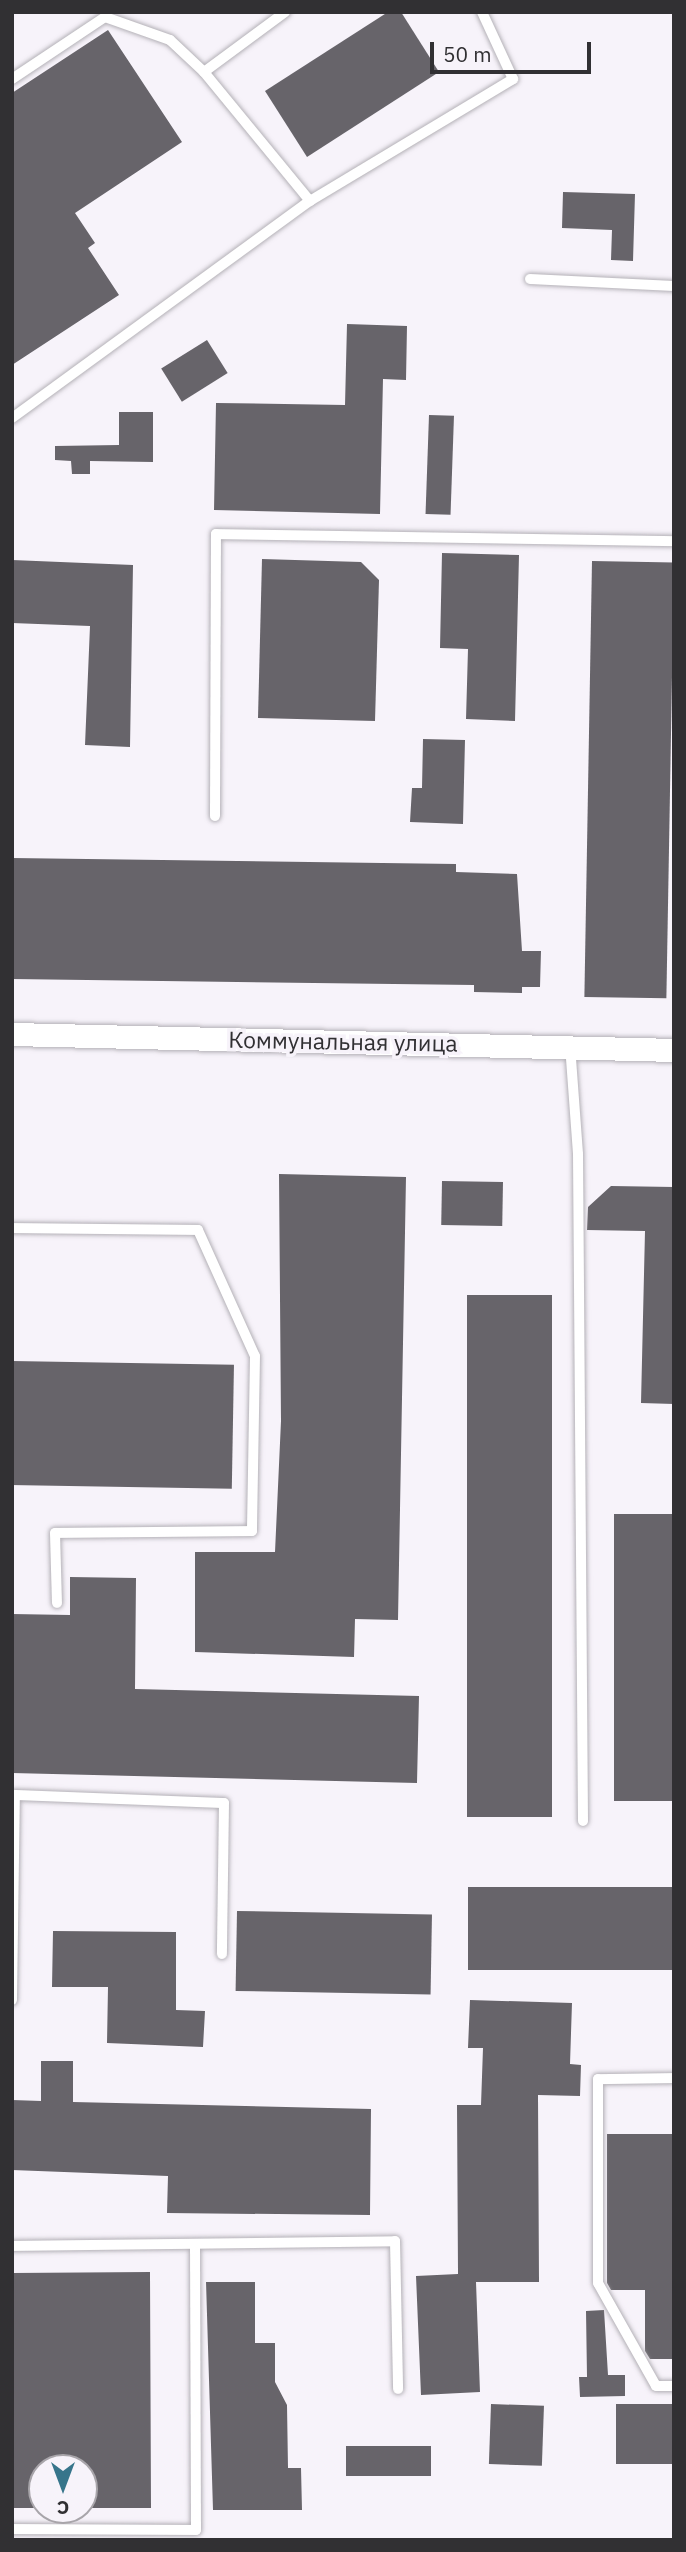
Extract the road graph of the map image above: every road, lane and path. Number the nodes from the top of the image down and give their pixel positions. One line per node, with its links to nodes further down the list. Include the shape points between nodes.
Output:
1 (285, 12): 3 (lane)
2 (482, 12): 5 (lane, via 513,79)
3 (204, 72): 4 (lane, via 170,40 105,17); 5 (lane)
4 (12, 79)
5 (310, 201): 8 (lane)
6 (530, 279): 7 (lane)
7 (674, 286)
8 (12, 418)
9 (674, 541): 10 (lane, via 216,534)
10 (215, 816)
11 (12, 1034): 12 (street, Коммунальная улица)
12 (570, 1045): 13 (street, Коммунальная улица); 16 (lane, via 578,1154)
13 (674, 1050)
14 (12, 1228): 15 (lane, via 198,1230 255,1356 252,1531 55,1533)
15 (57, 1603)
16 (583, 1821)
17 (222, 1954): 18 (lane, via 224,1803 15,1795)
18 (12, 2000)
19 (674, 2078): 22 (lane, via 598,2079 598,2283 656,2386)
20 (195, 2245): 21 (lane); 23 (lane, via 395,2241); 24 (lane, via 196,2530)
21 (12, 2246)
22 (674, 2386)
23 (398, 2389)
24 (12, 2529)

